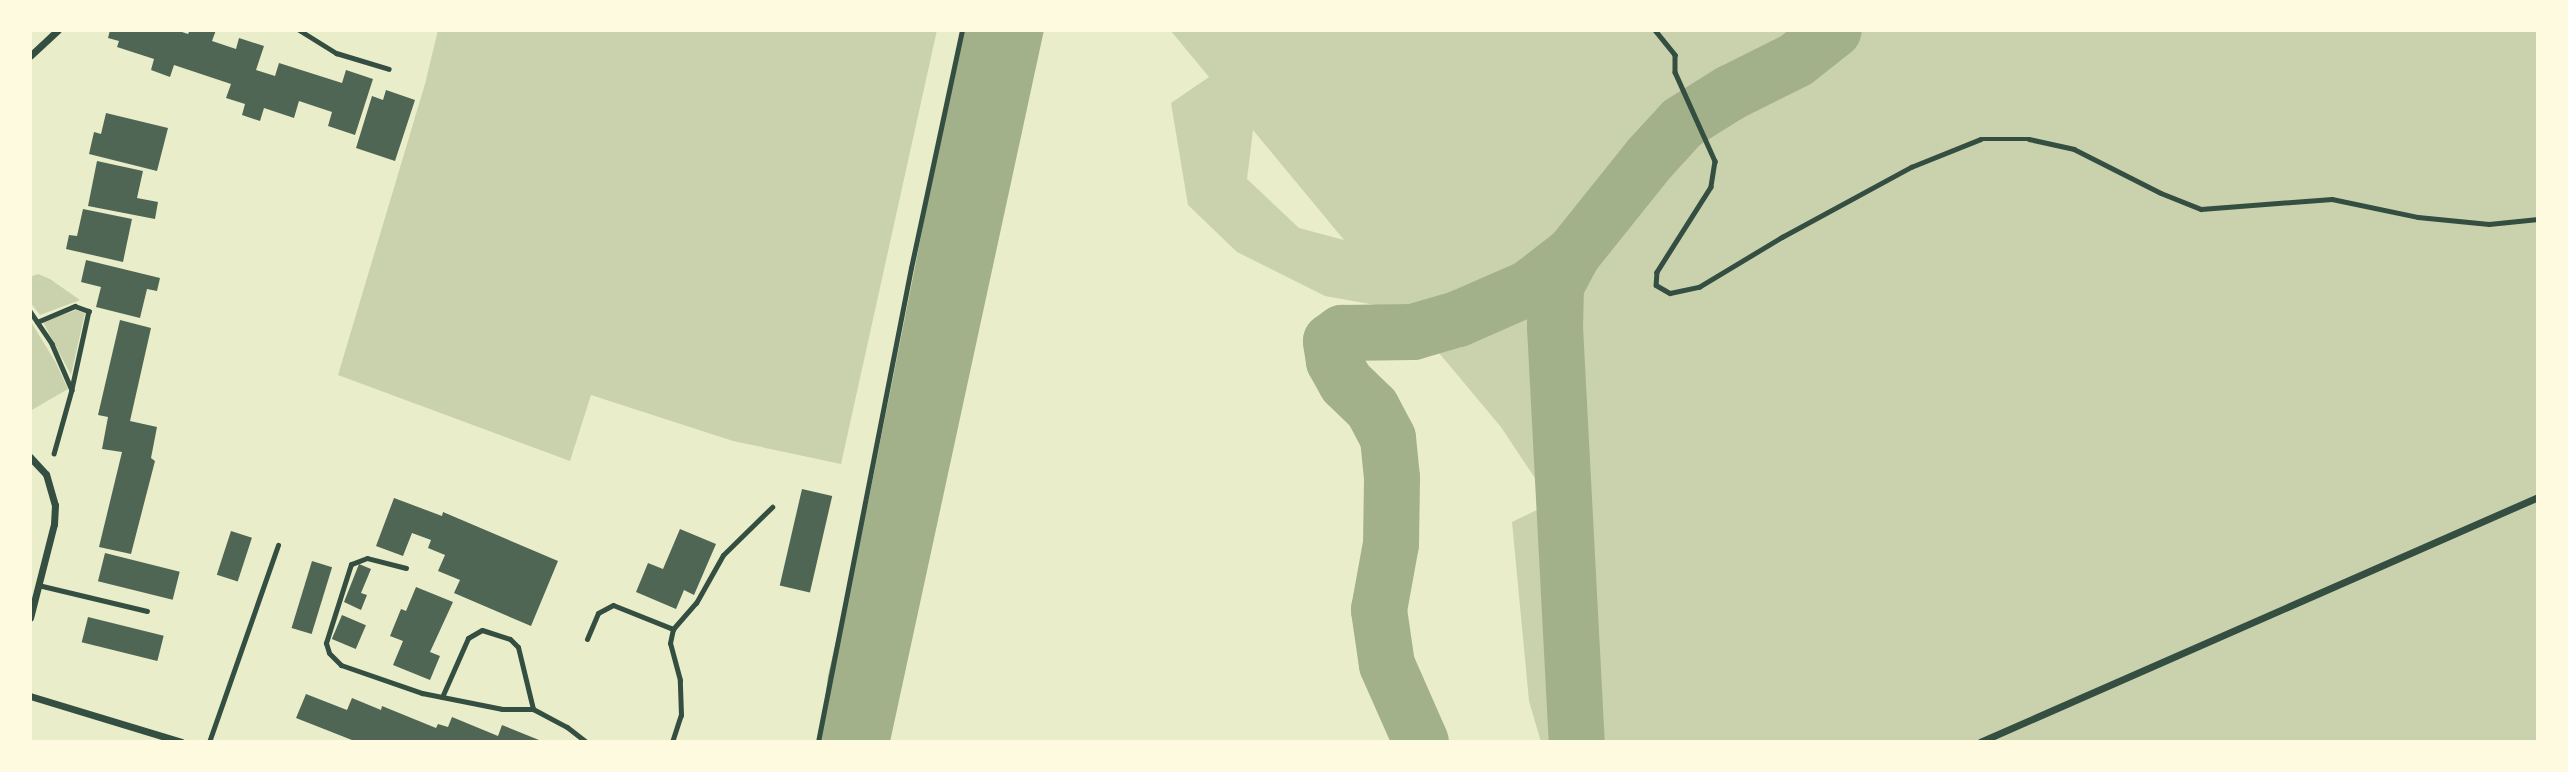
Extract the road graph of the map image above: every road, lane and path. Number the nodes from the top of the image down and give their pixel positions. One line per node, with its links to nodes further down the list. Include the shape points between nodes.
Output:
1 (58, 30): 5 (street)
2 (299, 30): 6 (lane, via 336,53)
3 (962, 30): 29 (path)
4 (1655, 30): 7 (path, via 1675,55 1675,72 1715,161 1711,187 1657,272 1656,285 1670,293 1699,287 1911,167 1981,139 2029,139 2074,149 2201,209 2332,199 2489,224)
5 (30, 56)
6 (389, 69)
7 (2538, 219)
8 (30, 311): 9 (path)
9 (37, 321): 10 (path); 10 (path, via 75,306 89,311)
10 (72, 390): 12 (path)
11 (30, 457): 12 (street)
12 (46, 474): 17 (street, via 55,505 54,524)
13 (2538, 497): 30 (street)
14 (772, 507): 20 (lane, via 723,555 695,603)
15 (278, 545): 26 (lane)
16 (406, 568): 23 (lane, via 367,558 351,564 326,643 341,665)
17 (38, 585): 18 (lane); 19 (street)
18 (147, 611)
19 (30, 618)
20 (673, 629): 21 (lane, via 613,605 598,613); 28 (lane, via 670,643 680,680 681,715)
21 (587, 639)
22 (30, 696): 25 (street)
23 (442, 697): 24 (lane, via 502,709); 24 (lane, via 468,638 482,630 510,639 518,647)
24 (533, 709): 27 (lane)
25 (181, 742)
26 (209, 742)
27 (586, 742)
28 (672, 742)
29 (818, 742)
30 (1980, 742)

